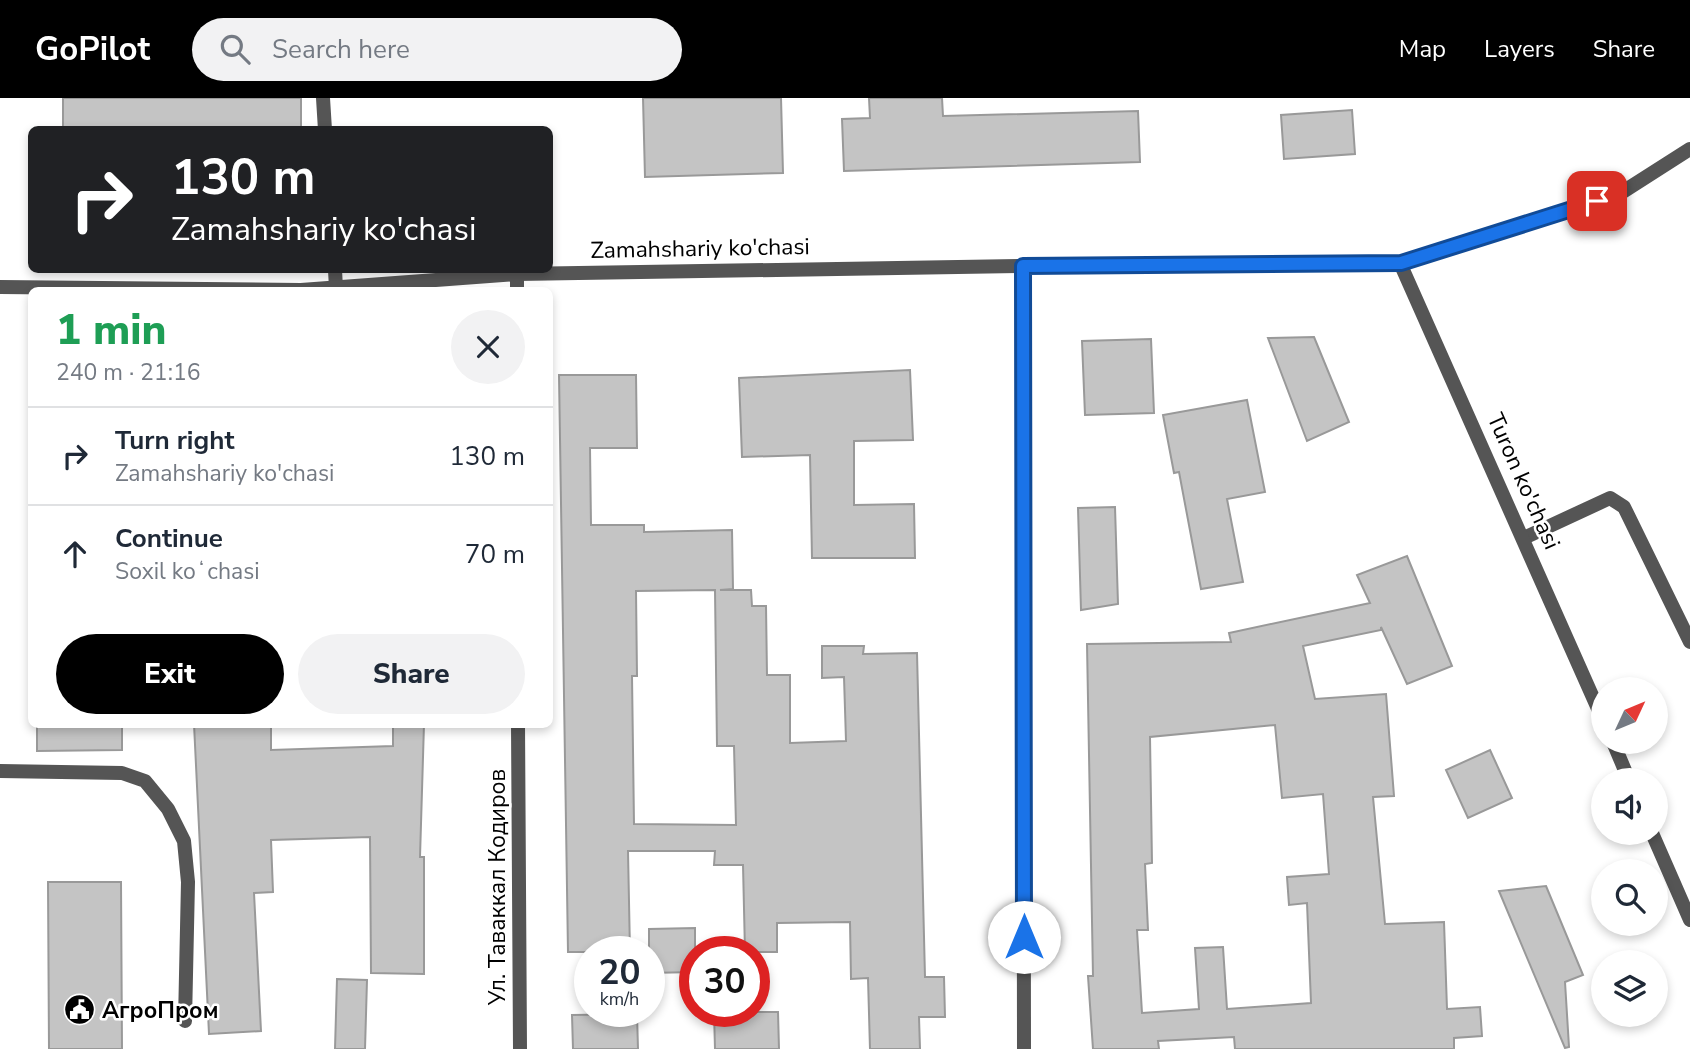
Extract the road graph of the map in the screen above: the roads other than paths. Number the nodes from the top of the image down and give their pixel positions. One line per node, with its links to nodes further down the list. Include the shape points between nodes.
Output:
1 (323, 98): 2 (street)
2 (326, 126)
3 (1690, 149): 4 (street, Zamahshariy ko'chasi, via 1622,194)
4 (1401, 263): 5 (street, Zamahshariy ko'chasi); 11 (street, Turon ko'chasi)
5 (1023, 266): 6 (street, Zamahshariy ko'chasi); 20 (street)
6 (517, 274): 9 (street, Zamahshariy ko'chasi); 10 (street)
7 (0, 287): 8 (street, Zamahshariy ko'chasi)
8 (28, 287)
9 (350, 287)
10 (517, 287)
11 (1524, 538): 12 (street, via 1610,498 1624,507); 13 (street, Turon ko'chasi)
12 (1690, 642)
13 (1591, 692)
14 (518, 728): 19 (street, Ул. Таваккал Кодиров)
15 (0, 771): 18 (street, via 122,774 145,781 168,809 184,841 188,882)
16 (1657, 845): 17 (street)
17 (1690, 920)
18 (185, 1021)
19 (520, 1049)
20 (1024, 1049)

